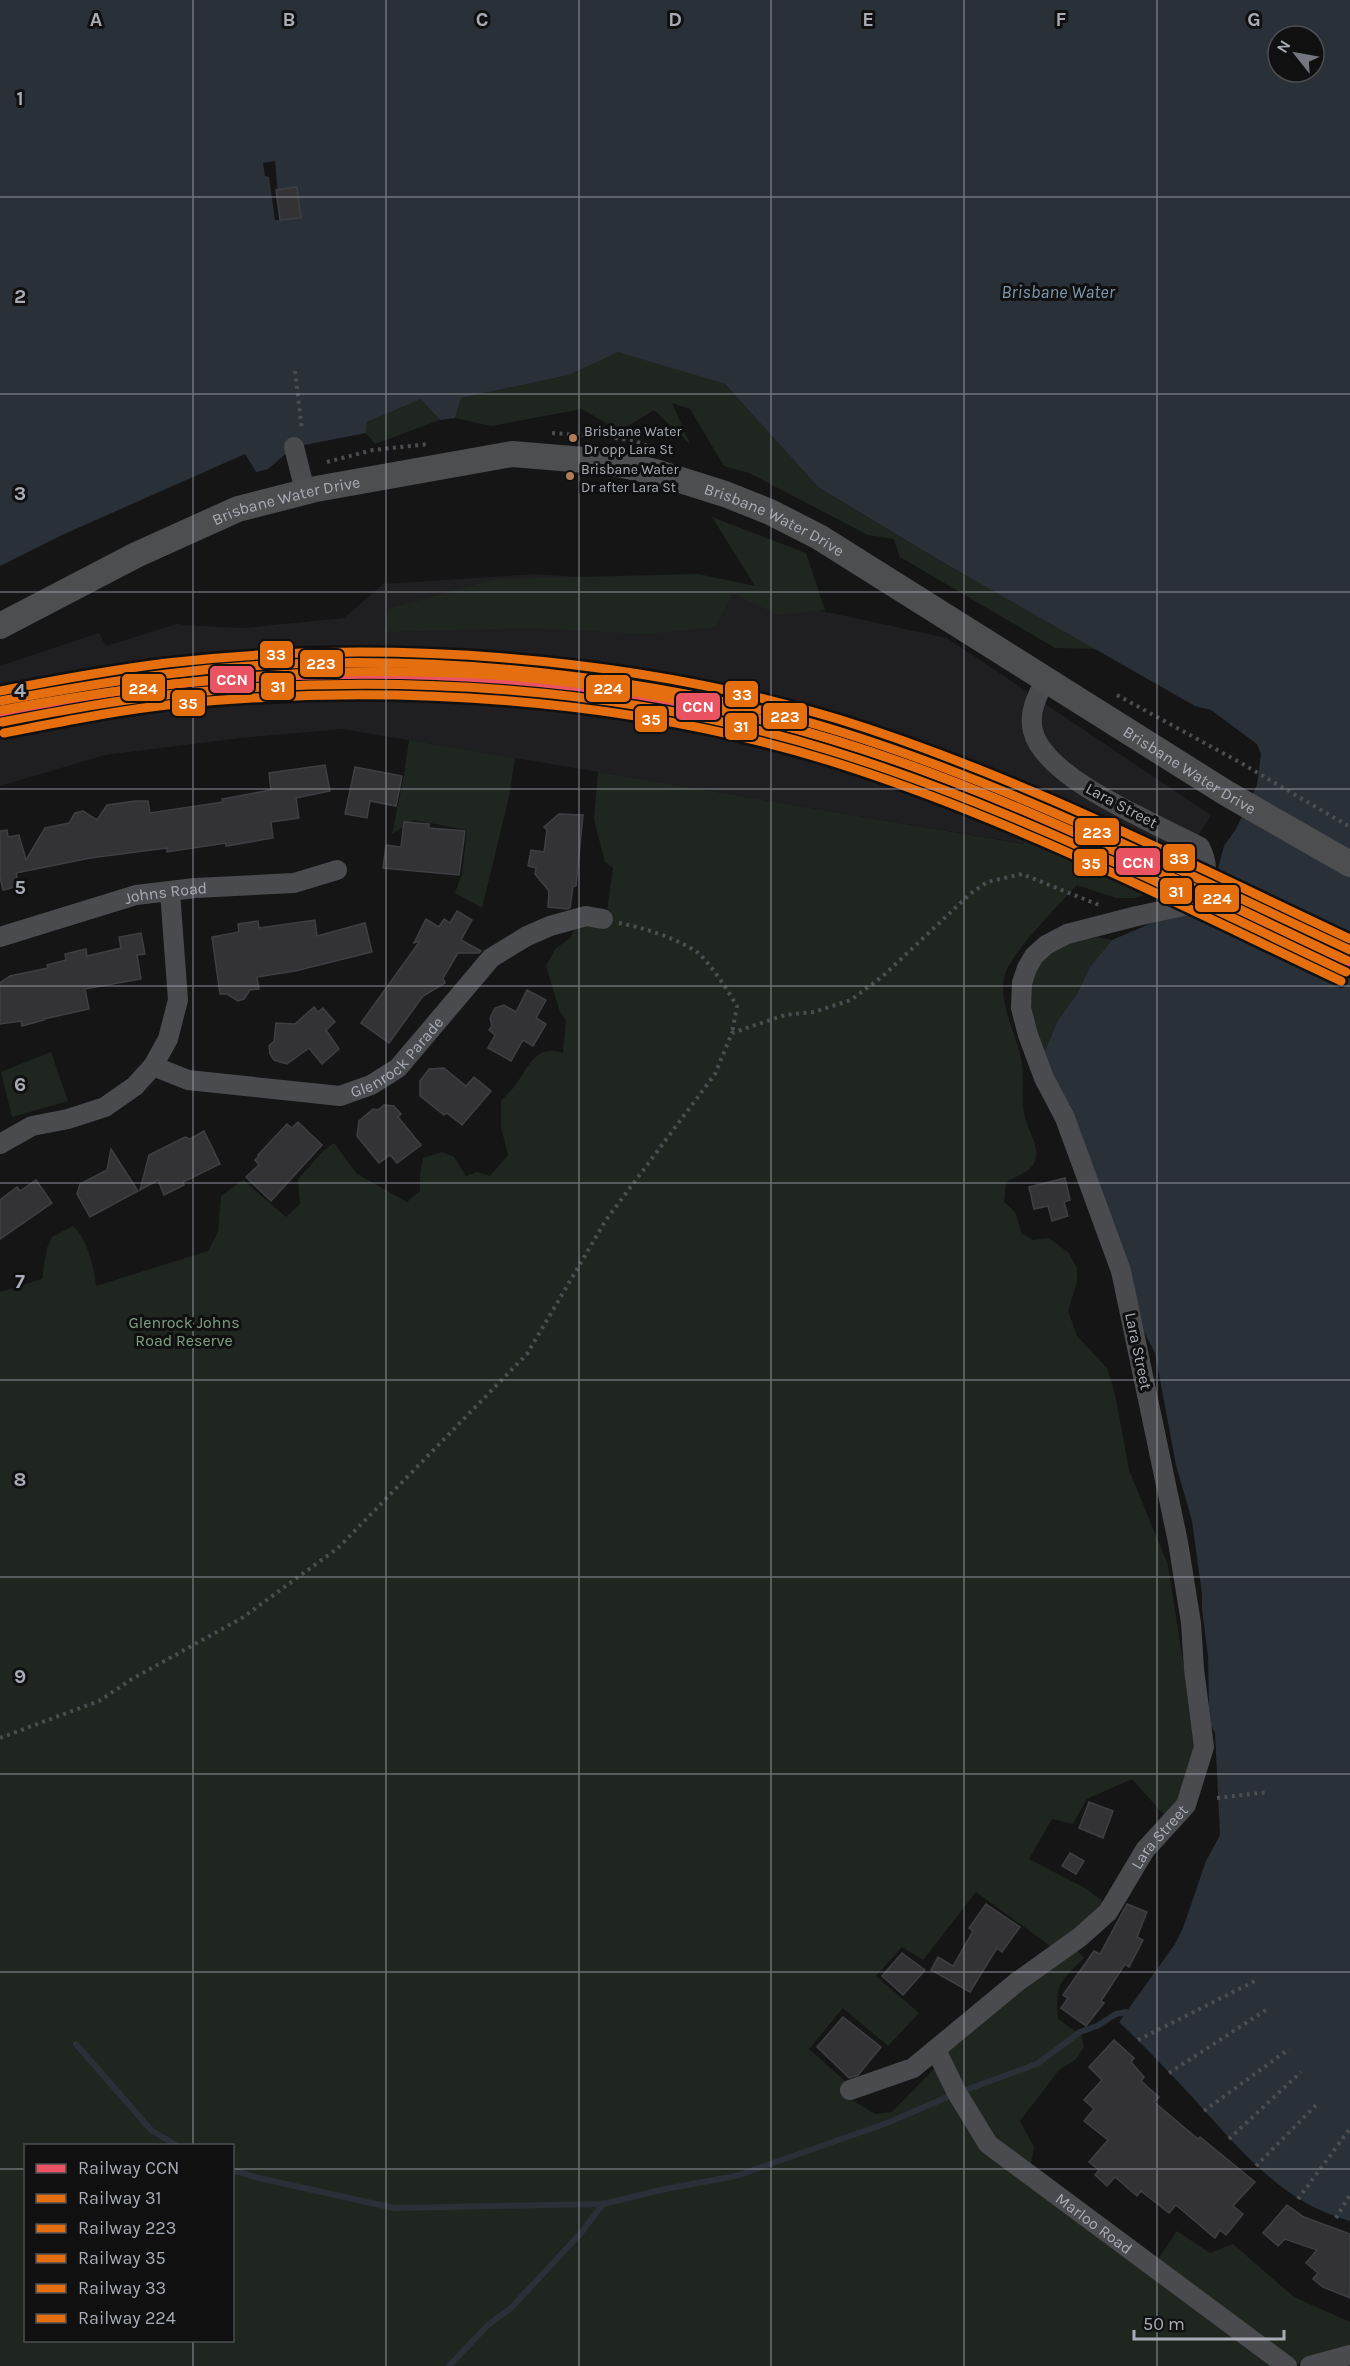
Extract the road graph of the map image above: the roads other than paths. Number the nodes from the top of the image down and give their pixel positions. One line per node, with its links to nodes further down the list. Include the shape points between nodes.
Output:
1 (298, 441): 2 (street)
2 (302, 481): 3 (main road, Brisbane Water Drive, via 136,555); 4 (main road, Brisbane Water Drive, via 512,454 609,462 655,472 725,494 819,537)
3 (0, 626)
4 (1047, 679): 5 (main road, Brisbane Water Drive, via 1226,794); 12 (street, Lara Street, via 1032,715 1038,743 1051,760 1090,791 1200,847 1208,862 1203,883 1188,905 1067,934 1046,945 1027,968 1021,1008 1044,1078 1065,1118 1124,1282 1179,1542 1204,1747 1186,1805 1145,1850 1108,1912)
5 (1350, 864)
6 (337, 870): 7 (street, Johns Road, via 294,883)
7 (170, 892): 9 (street, Johns Road, via 136,895); 10 (street, via 178,1000 168,1039)
8 (603, 919): 10 (street, Glenrock Parade, via 586,916 550,926 491,958 398,1068 371,1085 340,1096 188,1080)
9 (0, 937)
10 (153, 1066): 11 (street, via 135,1086 105,1107 32,1126)
11 (0, 1144)
12 (936, 2050): 13 (street, Lara Street, via 913,2068); 15 (street, Marloo Road, via 988,2144)
13 (850, 2090)
14 (1350, 2355): 16 (street)
15 (1287, 2366)
16 (1310, 2366)

